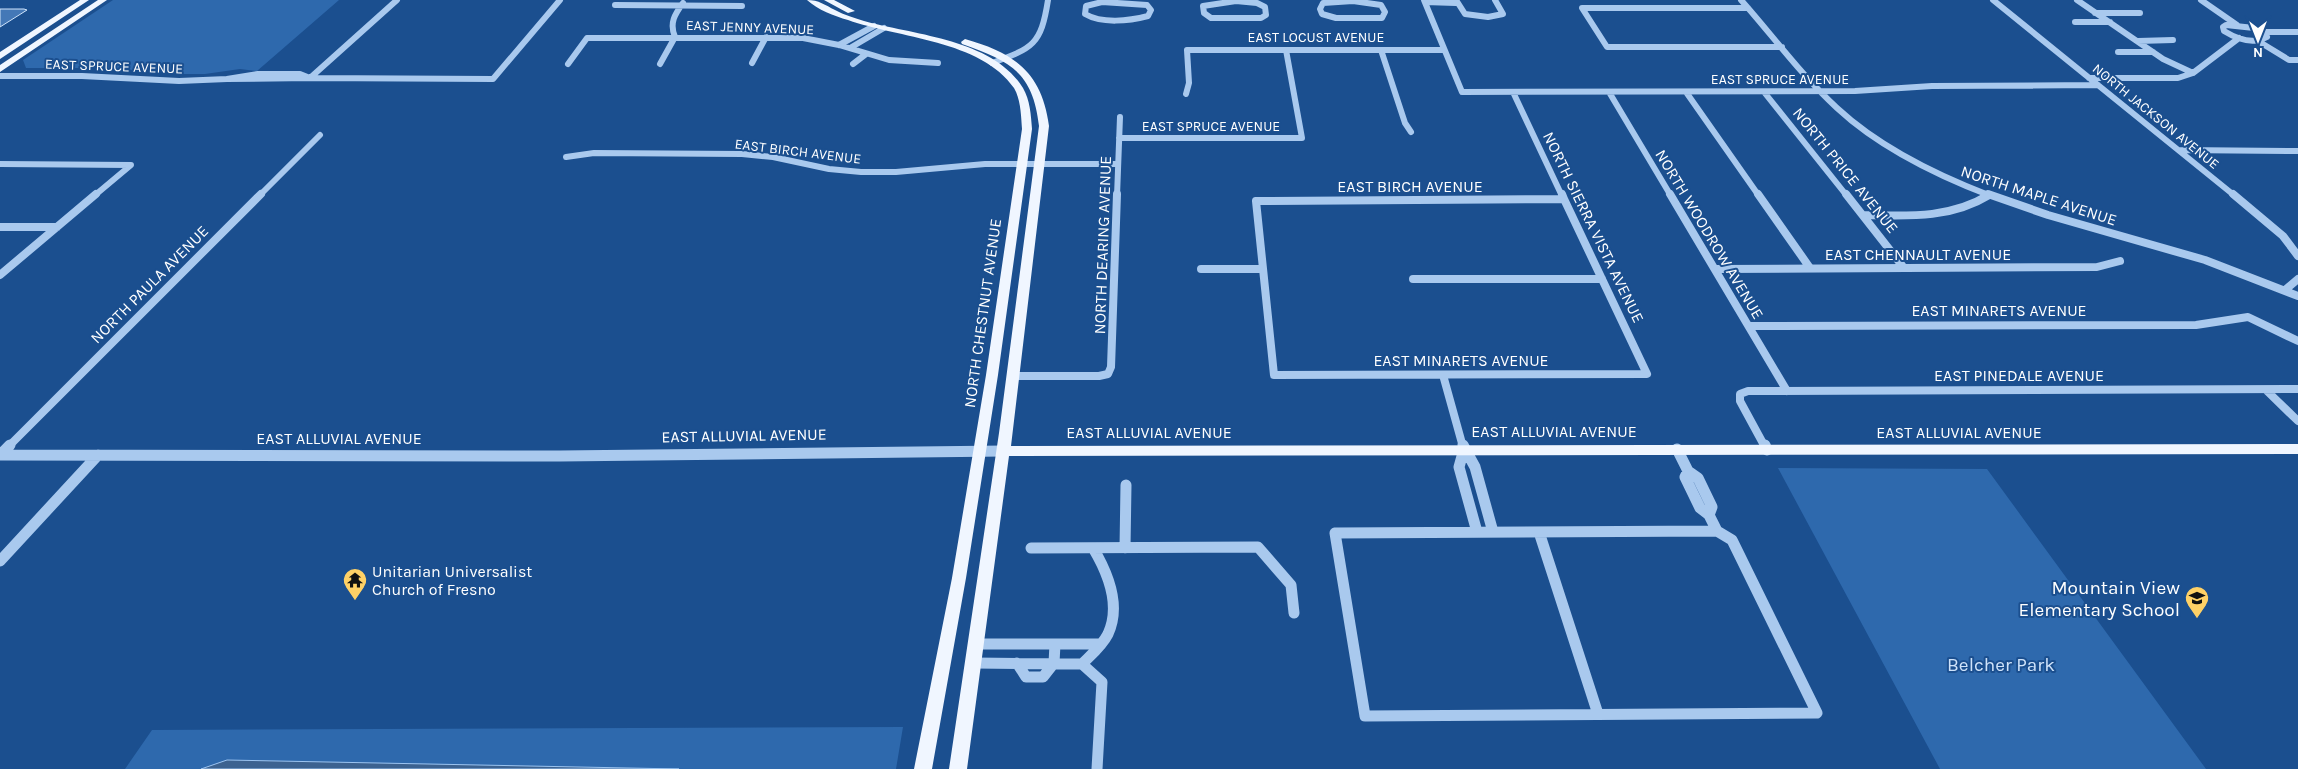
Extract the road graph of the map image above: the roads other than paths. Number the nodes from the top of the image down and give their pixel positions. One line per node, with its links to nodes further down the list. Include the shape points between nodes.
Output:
1 (85, 0): 49 (main road)
2 (96, 0): 26 (main road)
3 (103, 0): 26 (main road)
4 (397, 0): 61 (street)
5 (560, 0): 61 (street, EAST SPRUCE AVENUE, via 493,78)
6 (811, 0): 27 (main road, NORTH CHESTNUT AVENUE, via 840,15)
7 (820, 0): 27 (main road)
8 (828, 0): 27 (main road, NORTH CHESTNUT AVENUE)
9 (1048, 0): 50 (street, via 1044,30 1038,40 1029,48)
10 (1236, 0): 10 (street, via 1257,3 1265,7 1266,15 1261,18 1211,18 1204,14 1203,6)
11 (1495, 0): 19 (street, via 1503,14 1479,18 1465,14)
12 (1741, 0): 23 (street, NORTH MAPLE AVENUE)
13 (1993, 0): 62 (street, NORTH JACKSON AVENUE)
14 (2077, 0): 24 (street)
15 (2200, 0): 30 (street)
16 (1120, 1): 16 (street, via 1146,5 1151,10 1148,16 1139,19 1094,19 1085,14 1086,6)
17 (1353, 1): 17 (street, via 1381,5 1385,12 1382,18 1336,18 1322,14 1320,9 1323,3)
18 (1424, 1): 19 (street); 45 (street)
19 (1456, 1)
20 (683, 3): 21 (street); 22 (street); 34 (street, via 672,18 671,28)
21 (615, 5)
22 (742, 6)
23 (1748, 8): 41 (street, NORTH MAPLE AVENUE); 41 (street, via 1582,8 1607,47)
24 (2094, 13): 25 (street); 29 (street)
25 (2140, 13)
26 (73, 20): 58 (main road)
27 (873, 21): 31 (main road, NORTH CHESTNUT AVENUE); 40 (street); 50 (main road, NORTH CHESTNUT AVENUE, via 960,40)
28 (2075, 22): 29 (street)
29 (2110, 22): 37 (street)
30 (2237, 25): 32 (street); 36 (street, via 2223,29)
31 (884, 28): 42 (street); 54 (main road, NORTH CHESTNUT AVENUE, via 955,47)
32 (2263, 32): 33 (street); 39 (street, via 2267,37)
33 (2298, 32)
34 (675, 37): 35 (street, EAST JENNY AVENUE); 55 (street, EAST JENNY AVENUE, via 587,38); 56 (street)
35 (766, 37): 40 (street, EAST JENNY AVENUE, via 803,38); 52 (street)
36 (2239, 38): 39 (street); 59 (street)
37 (2138, 40): 38 (street); 47 (street)
38 (2173, 40)
39 (2258, 41): 51 (street, via 2289,60)
40 (839, 46): 42 (street, EAST JENNY AVENUE)
41 (1782, 47): 64 (street, NORTH MAPLE AVENUE)
42 (850, 48): 48 (street, EAST JENNY AVENUE)
43 (1286, 50): 44 (street, EAST LOCUST AVENUE); 70 (street, EAST LOCUST AVENUE, via 1187,50 1190,83); 74 (street, EAST SPRUCE AVENUE, via 1302,138)
44 (1381, 50): 45 (street, EAST LOCUST AVENUE); 72 (street, via 1404,123)
45 (1444, 50): 65 (street)
46 (2118, 52): 47 (street)
47 (2153, 52): 59 (street)
48 (866, 54): 53 (street, EAST JENNY AVENUE, via 908,63); 57 (street)
49 (0, 56)
50 (1005, 58): 54 (street); 79 (main road, NORTH CHESTNUT AVENUE, via 1026,74 1039,93 1044,126)
51 (2298, 60)
52 (752, 63)
53 (938, 63)
54 (992, 63): 78 (main road, NORTH CHESTNUT AVENUE, via 1012,79 1024,100 1026,129)
55 (568, 64)
56 (660, 64)
57 (853, 64)
58 (0, 69)
59 (2194, 73): 62 (street, via 2178,78)
60 (0, 76): 61 (street, EAST SPRUCE AVENUE, via 179,81 300,74)
61 (310, 78)
62 (2090, 78): 63 (street, NORTH JACKSON AVENUE)
63 (2098, 85): 64 (street, EAST SPRUCE AVENUE, via 1932,86); 75 (street, NORTH JACKSON AVENUE)
64 (1821, 91): 69 (street, EAST SPRUCE AVENUE); 82 (street, NORTH MAPLE AVENUE, via 1853,122 1911,160)
65 (1462, 92): 66 (street, EAST SPRUCE AVENUE)
66 (1513, 92): 67 (street, EAST SPRUCE AVENUE); 83 (street, NORTH SIERRA VISTA AVENUE)
67 (1609, 92): 68 (street, EAST SPRUCE AVENUE); 93 (street, NORTH WOODROW AVENUE)
68 (1686, 92): 69 (street, EAST SPRUCE AVENUE); 89 (street)
69 (1764, 92): 84 (street, NORTH PRICE AVENUE)
70 (1186, 94)
71 (1120, 117): 74 (street, NORTH DEARING AVENUE)
72 (1411, 132)
73 (320, 135): 115 (street, NORTH PAULA AVENUE)
74 (1119, 138): 81 (street, NORTH DEARING AVENUE)
75 (2178, 150): 76 (street); 87 (street, NORTH JACKSON AVENUE, via 2278,231)
76 (2298, 150)
77 (566, 157): 78 (street, EAST BIRCH AVENUE, via 594,153 742,154 861,172)
78 (1022, 163): 79 (street, EAST BIRCH AVENUE); 112 (main road, NORTH CHESTNUT AVENUE)
79 (1039, 163): 81 (street, EAST BIRCH AVENUE); 103 (main road, NORTH CHESTNUT AVENUE)
80 (0, 164): 85 (street, via 131,165)
81 (1118, 164): 103 (street, NORTH DEARING AVENUE, via 1111,367 1108,374)
82 (1989, 195): 84 (street, via 1968,208 1952,213); 98 (street, NORTH MAPLE AVENUE, via 2199,258)
83 (1564, 199): 92 (street, EAST BIRCH AVENUE, via 1256,201); 96 (street, NORTH SIERRA VISTA AVENUE)
84 (1863, 215): 90 (street, NORTH PRICE AVENUE)
85 (57, 227): 86 (street); 94 (street)
86 (0, 228)
87 (2298, 256)
88 (2120, 262): 90 (street, EAST CHENNAULT AVENUE, via 2097,267)
89 (1810, 268): 90 (street, EAST CHENNAULT AVENUE); 93 (street, EAST CHENNAULT AVENUE)
90 (1904, 268)
91 (1201, 269): 92 (street)
92 (1262, 269): 104 (street, EAST MINARETS AVENUE, via 1274,374)
93 (1716, 269): 100 (street, NORTH WOODROW AVENUE)
94 (0, 275)
95 (1413, 279): 96 (street)
96 (1602, 279): 102 (street, NORTH SIERRA VISTA AVENUE)
97 (2298, 279): 98 (street)
98 (2285, 290): 99 (street, NORTH MAPLE AVENUE)
99 (2298, 296)
100 (1749, 326): 101 (street, EAST MINARETS AVENUE, via 2196,325 2248,317); 107 (street, NORTH WOODROW AVENUE)
101 (2298, 341)
102 (1648, 374): 104 (street, EAST MINARETS AVENUE)
103 (1013, 376): 114 (main road, NORTH CHESTNUT AVENUE)
104 (1444, 376): 109 (street)
105 (2298, 388): 106 (street, EAST PINEDALE AVENUE)
106 (2266, 390): 107 (street, EAST PINEDALE AVENUE); 108 (street)
107 (1787, 391): 113 (street, EAST PINEDALE AVENUE, via 1740,394 1740,401)
108 (2298, 421)
109 (1464, 448): 110 (main road, EAST ALLUVIAL AVENUE); 114 (main road, EAST ALLUVIAL AVENUE); 119 (street, via 1459,468); 120 (street, via 1476,468)
110 (1677, 449): 113 (main road, EAST ALLUVIAL AVENUE); 118 (street, via 1688,471 1685,478 1700,508 1709,515)
111 (2298, 449): 113 (main road, EAST ALLUVIAL AVENUE)
112 (979, 450): 114 (street, EAST ALLUVIAL AVENUE); 116 (street, EAST ALLUVIAL AVENUE, via 560,456); 134 (main road, NORTH CHESTNUT AVENUE)
113 (1767, 450)
114 (1004, 451): 127 (main road, NORTH CHESTNUT AVENUE)
115 (0, 455): 116 (street, EAST ALLUVIAL AVENUE)
116 (98, 455): 125 (street)
117 (1126, 485): 124 (street)
118 (1717, 531): 121 (street); 133 (street, via 1732,540 1817,713)
119 (1477, 532): 120 (street); 133 (street, via 1335,533 1365,716)
120 (1492, 532): 121 (street)
121 (1538, 532): 133 (street)
122 (1031, 548): 123 (street)
123 (1093, 548): 124 (street); 129 (street, via 1110,584 1113,601 1108,633)
124 (1124, 548): 126 (street, via 1258,547 1291,585)
125 (0, 561)
126 (1294, 613)
127 (977, 644): 128 (street); 130 (main road, NORTH CHESTNUT AVENUE)
128 (1055, 644): 129 (street); 131 (street)
129 (1102, 644): 132 (street)
130 (974, 664): 131 (street, via 1017,664 1026,677 1043,677); 135 (main road, NORTH CHESTNUT AVENUE)
131 (1054, 664): 132 (street)
132 (1082, 664): 136 (street, via 1102,682)
133 (1598, 714)
134 (923, 769)
135 (958, 769)
136 (1097, 769)

